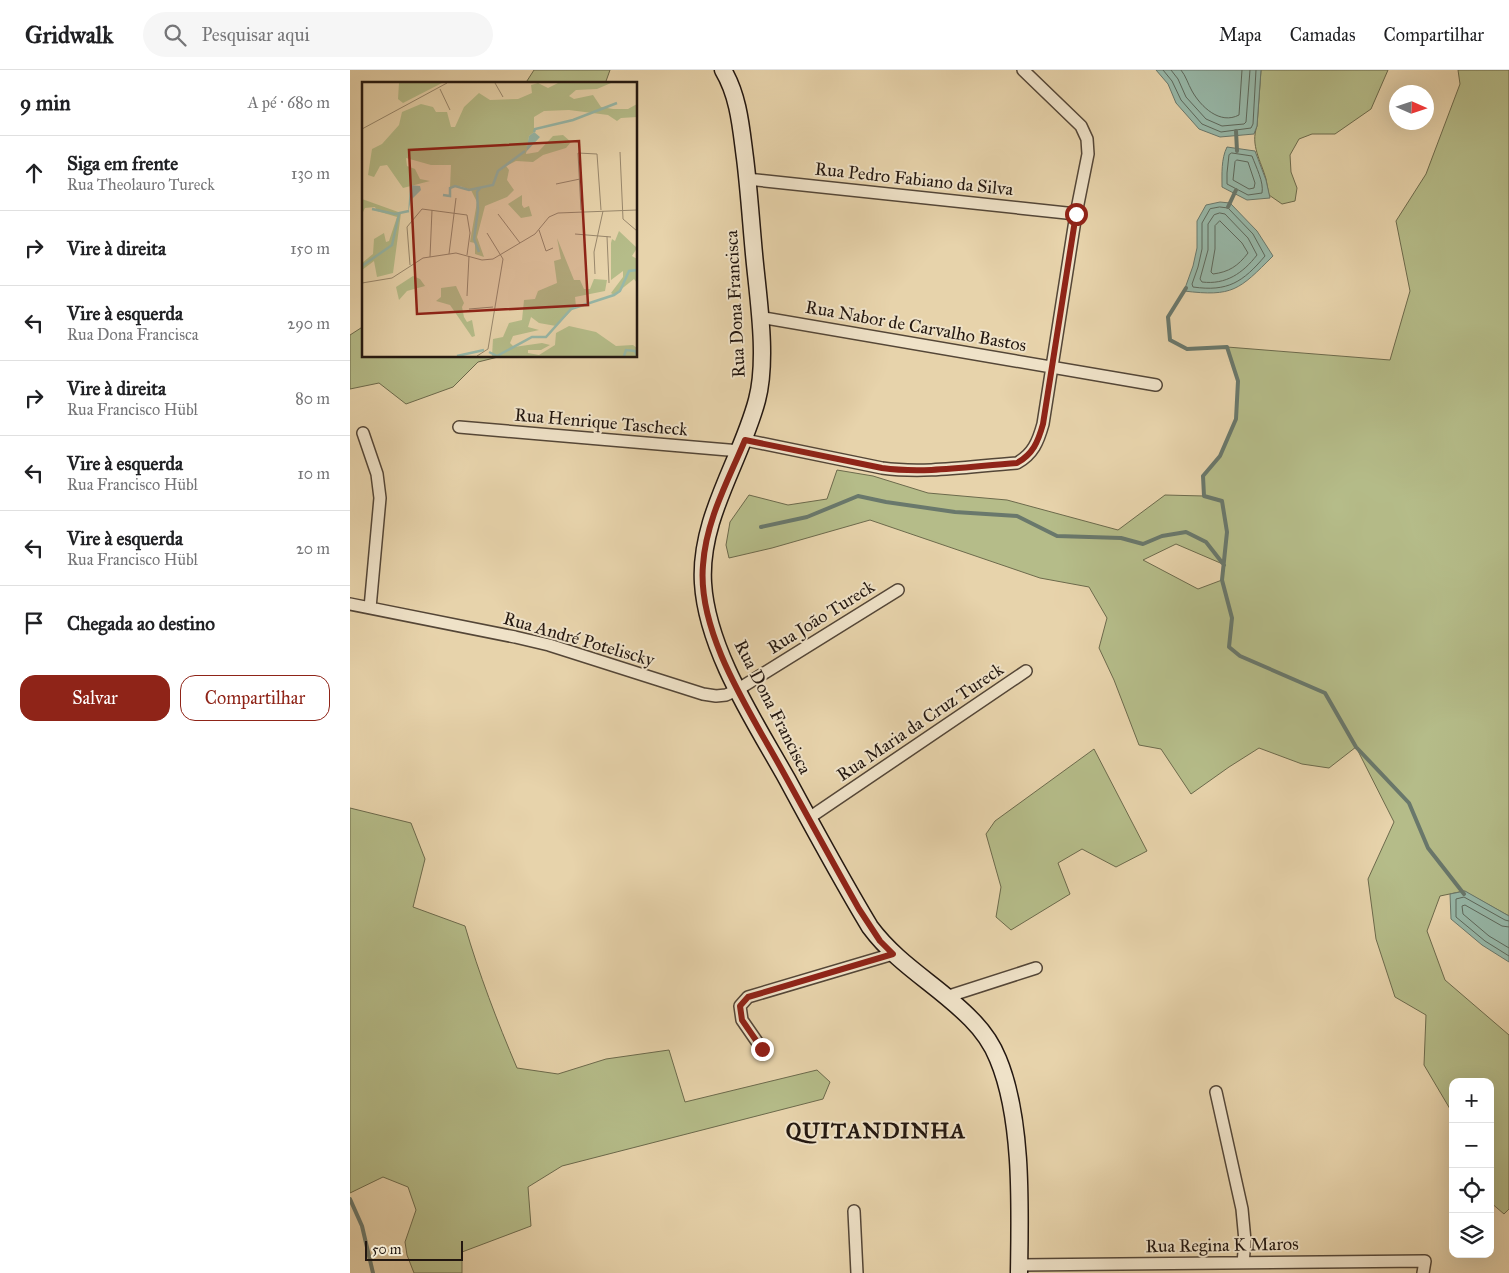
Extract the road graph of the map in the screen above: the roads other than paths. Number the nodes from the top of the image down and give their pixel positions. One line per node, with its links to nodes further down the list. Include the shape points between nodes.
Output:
1 (723, 70): 3 (main road, Rua Dona Francisca, via 739,112)
2 (1023, 70): 4 (street, via 1081,126 1088,139)
3 (747, 179): 4 (street, Rua Pedro Fabiano da Silva); 5 (main road, Rua Dona Francisca)
4 (1076, 214): 6 (street)
5 (759, 317): 6 (street, Rua Nabor de Carvalho Bastos); 10 (main road, Rua Dona Francisca, via 760,382)
6 (1052, 367): 7 (street, Rua Nabor de Carvalho Bastos); 10 (street, Rua Henrique Tascheck, via 1039,438 1026,458 1017,463 899,471)
7 (1156, 384)
8 (459, 427): 10 (street, Rua Henrique Tascheck)
9 (363, 433): 13 (street, via 377,474 380,498)
10 (742, 445): 15 (main road, Rua Dona Francisca, via 716,506 702,566 710,623)
11 (898, 590): 15 (street, Rua João Tureck)
12 (350, 604): 13 (street, Rua André Poteliscky)
13 (370, 608): 15 (street, Rua André Poteliscky, via 549,645 703,694 726,695)
14 (1026, 671): 16 (street, Rua Maria da Cruz Tureck)
15 (737, 690): 16 (main road, Rua Dona Francisca)
16 (809, 818): 17 (main road, Rua Dona Francisca, via 870,927)
17 (893, 954): 19 (main road, Rua Dona Francisca); 20 (street, via 748,997 740,1006 742,1020)
18 (1036, 968): 19 (street)
19 (946, 997): 25 (main road, Rua Dona Francisca, via 983,1032 992,1046 1010,1100 1016,1142)
20 (762, 1049)
21 (1216, 1092): 23 (street, via 1242,1209)
22 (854, 1211): 26 (street)
23 (1243, 1263): 24 (street, Rua Regina K Maros); 25 (street, Rua Regina K Maros)
24 (1424, 1267)
25 (1020, 1269)
26 (857, 1273)

